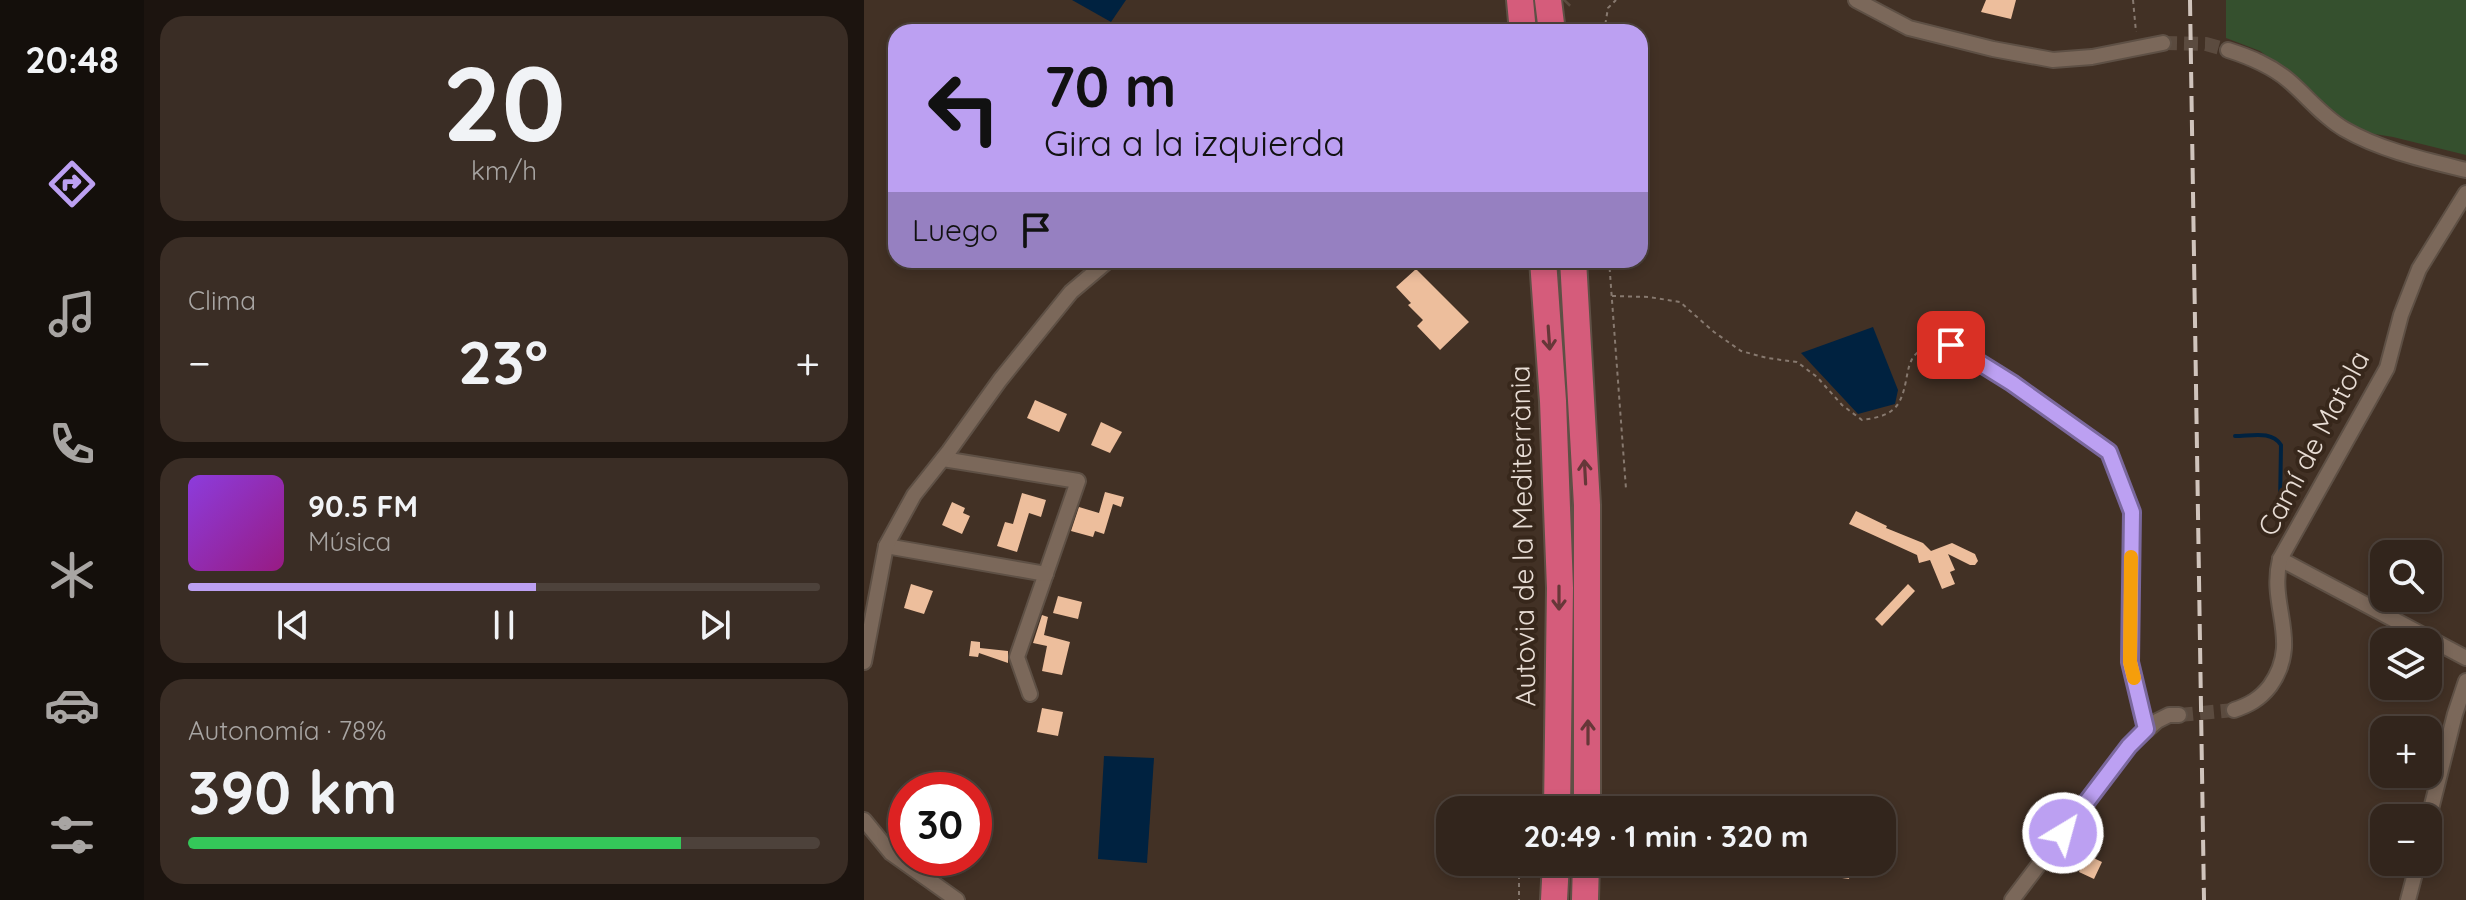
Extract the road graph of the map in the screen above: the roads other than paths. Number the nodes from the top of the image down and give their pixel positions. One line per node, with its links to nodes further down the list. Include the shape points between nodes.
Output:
1 (1520, 0): 4 (highway)
2 (1548, 0): 5 (highway)
3 (1856, 0): 6 (street, via 1909,28 2032,57 2065,61)
4 (1522, 24)
5 (1551, 24)
6 (2163, 43)
7 (2228, 50): 8 (street, via 2272,68 2343,129)
8 (2466, 170)
9 (2466, 193): 16 (street, Camí de Matola, via 2419,269 2387,368)
10 (1100, 268): 14 (street, via 1071,292)
11 (1544, 268): 25 (highway, Autovia de la Mediterrània, one-way to 25, via 1560,588)
12 (1573, 268): 26 (highway, one-way to 12, via 1587,505)
13 (1951, 345): 24 (street, via 2109,452 2132,512 2130,662)
14 (943, 459): 15 (street, via 914,495); 17 (street, via 1078,481)
15 (886, 546): 17 (street); 19 (street)
16 (2280, 559): 18 (street); 22 (street, Camí de Matola, via 2276,591 2284,660 2257,700)
17 (1046, 574): 21 (street, via 1017,657)
18 (2466, 658)
19 (864, 662)
20 (2466, 681): 27 (street)
21 (1030, 694)
22 (2234, 710)
23 (2179, 715): 24 (street)
24 (2146, 729): 35 (street)
25 (1557, 796)
26 (1587, 796)
27 (2432, 804)
28 (864, 820): 32 (street, via 891,853)
29 (1555, 876): 33 (highway)
30 (1586, 876): 34 (highway)
31 (2414, 876): 36 (street)
32 (957, 900)
33 (1554, 900)
34 (1585, 900)
35 (2012, 900)
36 (2408, 900)

